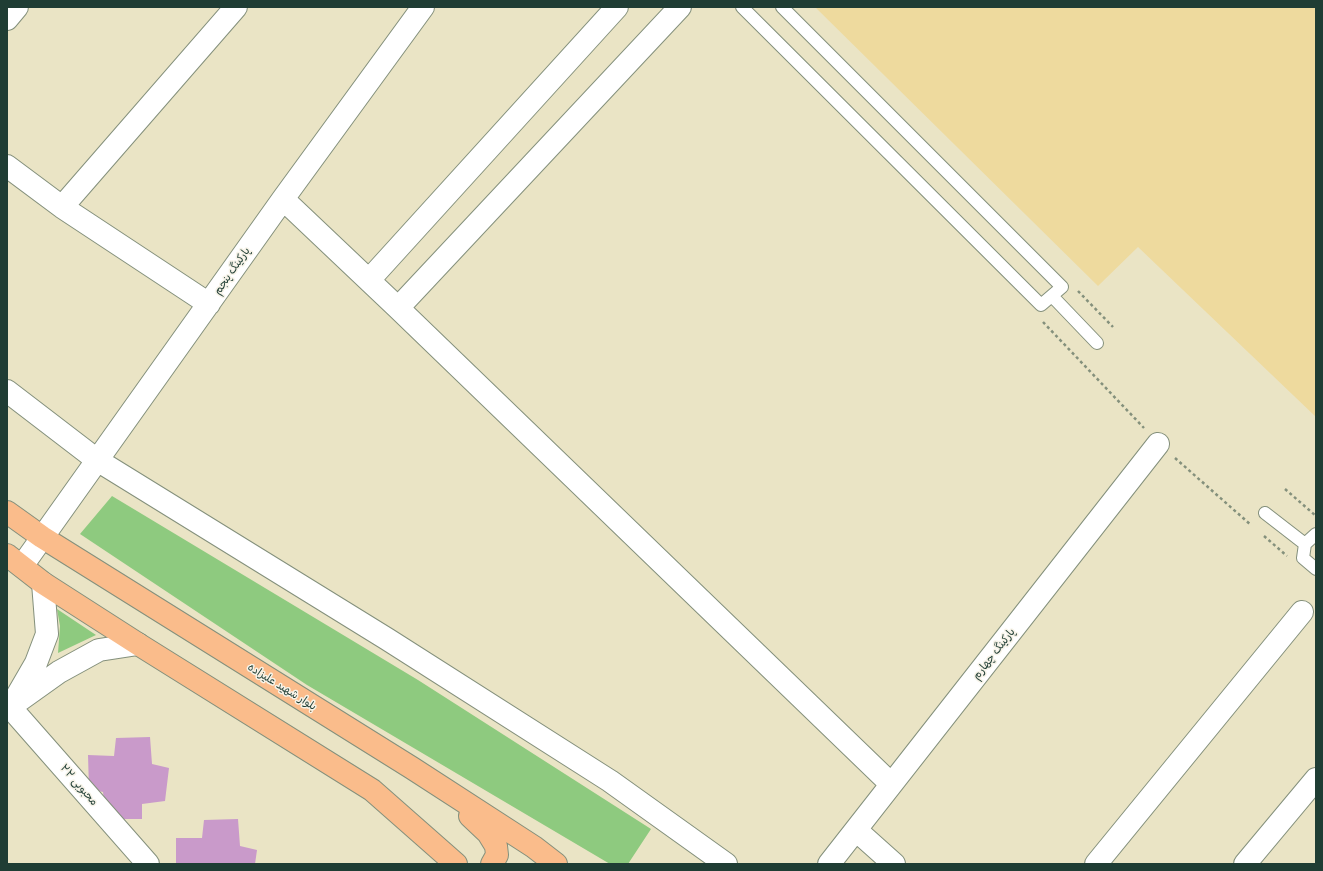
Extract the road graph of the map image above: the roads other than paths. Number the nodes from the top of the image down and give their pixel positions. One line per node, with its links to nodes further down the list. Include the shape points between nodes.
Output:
1 (17, 7): 8 (street)
2 (236, 7): 11 (street)
3 (423, 7): 10 (street, پارکینگ پنجم)
4 (617, 7): 12 (street)
5 (680, 7): 15 (street)
6 (742, 7): 13 (lane, via 1041,305)
7 (782, 7): 13 (lane, via 1062,287)
8 (7, 18)
9 (7, 166): 11 (street)
10 (283, 199): 12 (street); 14 (street, پارکینگ پنجم)
11 (62, 207): 14 (street)
12 (369, 280): 15 (street)
13 (1052, 296): 16 (lane)
14 (209, 304): 19 (street, پارکینگ پنجم)
15 (398, 308): 33 (street)
16 (1097, 343)
17 (7, 391): 19 (street)
18 (1158, 444): 33 (street, پارکینگ چهارم)
19 (97, 460): 23 (street, پارکینگ پنجم); 39 (street, via 610,781)
20 (7, 512): 23 (main road, بلوار شهید علیزاده)
21 (1266, 513): 24 (lane)
22 (1316, 534): 24 (lane)
23 (42, 537): 25 (street, پارکینگ پنجم); 31 (main road, بلوار شهید علیزاده)
24 (1305, 544): 26 (lane, via 1303,558)
25 (14, 560): 27 (main road)
26 (1316, 569)
27 (43, 583): 29 (main road); 30 (street, via 47,634 36,663)
28 (1302, 612): 42 (street)
29 (138, 644): 30 (street, via 99,650 59,672); 36 (main road, via 372,790)
30 (9, 708): 35 (street, محبوبی ۲۲)
31 (412, 768): 37 (main road, via 488,833 496,846 497,855); 38 (main road, بلوار شهید علیزاده)
32 (1316, 779): 43 (street)
33 (891, 784): 34 (street, پارکینگ چهارم)
34 (856, 830): 40 (street, پارکینگ چهارم); 41 (street)
35 (148, 864)
36 (456, 864)
37 (492, 864)
38 (556, 864)
39 (726, 864)
40 (829, 864)
41 (894, 864)
42 (1096, 864)
43 (1245, 864)

